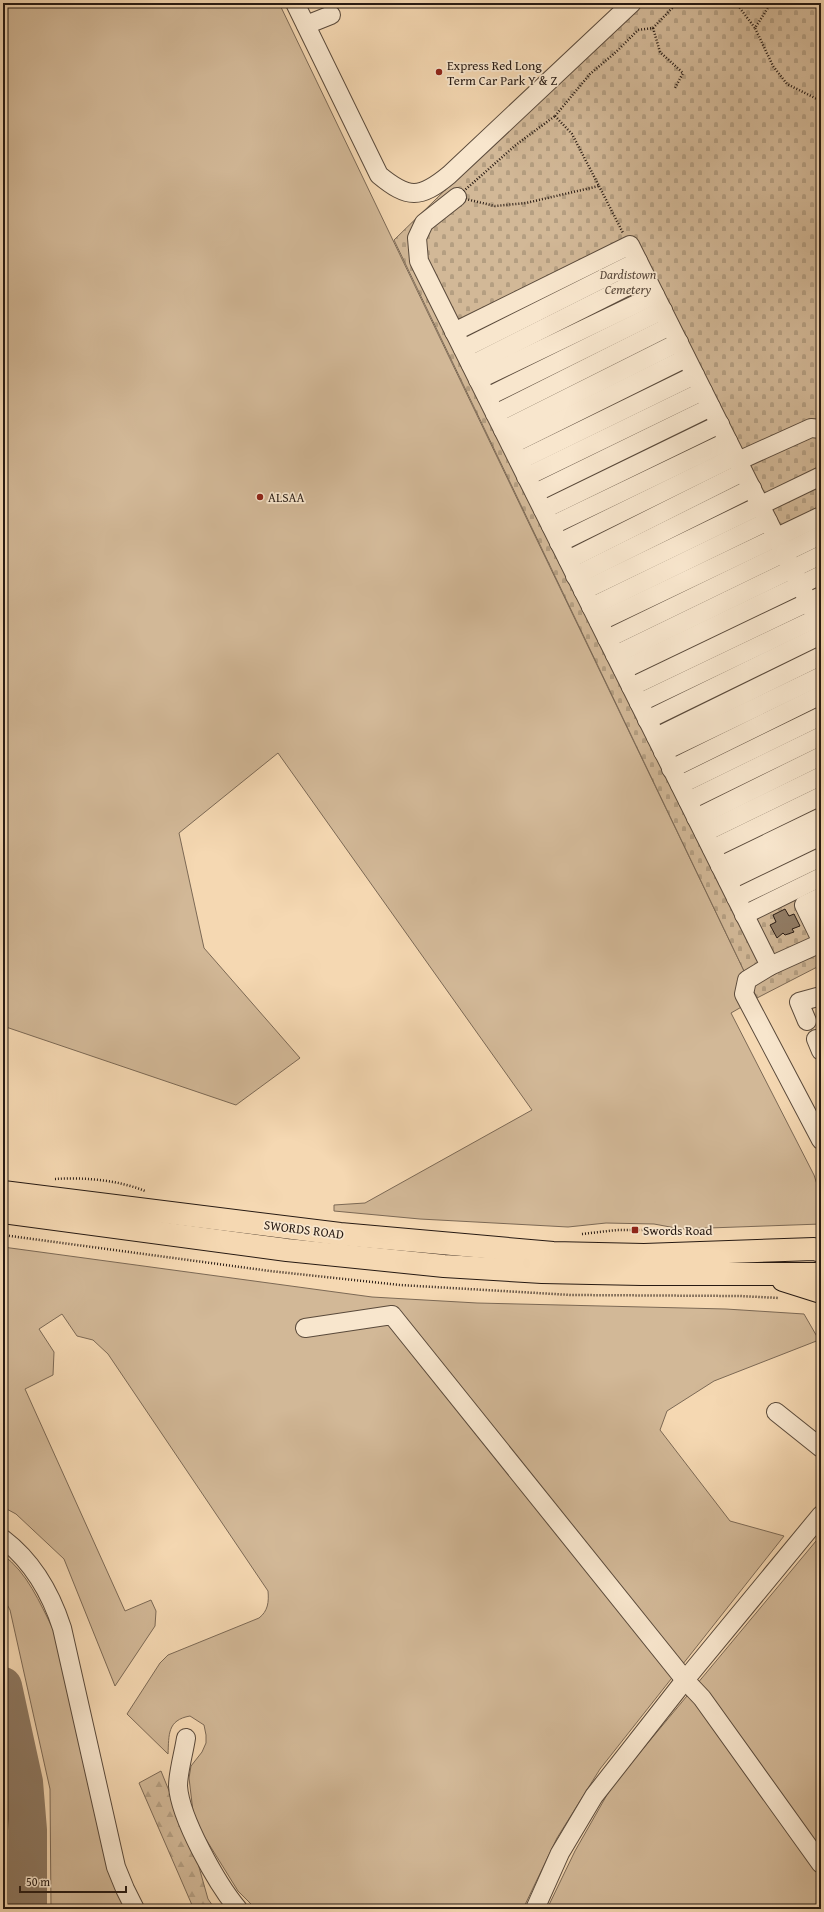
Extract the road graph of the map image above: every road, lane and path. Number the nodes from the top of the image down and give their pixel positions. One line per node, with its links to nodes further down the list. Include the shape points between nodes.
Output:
1 (295, 3): 7 (lane)
2 (632, 3): 7 (lane, via 435,186 407,193 379,175)
3 (678, 3): 8 (path)
4 (736, 3): 9 (path)
5 (771, 3): 9 (path)
6 (331, 15): 7 (lane)
7 (306, 25)
8 (653, 28): 10 (path, via 660,52 683,73); 12 (path, via 638,30 590,74)
9 (755, 28): 11 (path, via 773,66 787,84)
10 (674, 88)
11 (821, 101)
12 (555, 116): 13 (path, via 572,134); 14 (path, via 522,140)
13 (599, 186): 14 (path, via 526,203 495,206); 15 (path)
14 (457, 197): 20 (lane, via 424,223 417,238 419,261)
15 (624, 235)
16 (638, 262): 17 (lane); 20 (lane, via 630,245); 21 (lane)
17 (646, 277): 18 (lane); 23 (lane)
18 (659, 302): 19 (lane); 23 (lane); 26 (lane)
19 (670, 326): 22 (lane); 28 (lane)
20 (454, 332): 21 (lane)
21 (462, 349): 23 (lane)
22 (683, 350): 24 (lane); 31 (lane)
23 (474, 373): 26 (lane)
24 (695, 375): 25 (lane); 33 (lane)
25 (703, 391): 27 (lane); 33 (lane)
26 (486, 397): 28 (lane)
27 (711, 407): 29 (lane); 36 (lane)
28 (495, 414): 31 (lane)
29 (720, 424): 32 (lane); 38 (lane)
30 (821, 429): 32 (lane, via 811,428)
31 (507, 438): 33 (lane)
32 (736, 458): 35 (lane); 41 (lane); 44 (lane); 49 (lane)
33 (523, 469): 36 (lane)
34 (821, 476): 37 (lane)
35 (752, 488): 37 (lane); 49 (lane)
36 (535, 493): 38 (lane)
37 (760, 504): 40 (lane); 49 (lane)
38 (543, 510): 41 (lane)
39 (821, 516): 43 (lane)
40 (768, 521): 43 (lane); 49 (lane)
41 (551, 526): 44 (lane)
42 (821, 536): 45 (lane)
43 (776, 537): 45 (lane); 49 (lane)
44 (559, 543): 49 (lane)
45 (784, 554): 48 (lane); 52 (lane)
46 (821, 555): 48 (lane)
47 (821, 575): 48 (lane)
48 (796, 577): 50 (lane); 54 (lane)
49 (583, 591): 52 (lane)
50 (815, 599): 51 (lane); 56 (lane)
51 (820, 627): 58 (lane); 60 (lane)
52 (607, 639): 54 (lane)
53 (821, 656): 62 (lane)
54 (619, 663): 56 (lane)
55 (821, 676): 62 (lane)
56 (631, 687): 58 (lane)
57 (821, 695): 64 (lane)
58 (639, 703): 60 (lane)
59 (821, 716): 66 (lane)
60 (647, 720): 62 (lane)
61 (821, 736): 68 (lane)
62 (660, 744): 64 (lane)
63 (821, 756): 70 (lane)
64 (672, 769): 66 (lane)
65 (821, 776): 70 (lane)
66 (680, 785): 68 (lane)
67 (821, 796): 72 (lane)
68 (688, 801): 70 (lane)
69 (821, 817): 74 (lane)
70 (700, 825): 72 (lane)
71 (821, 836): 74 (lane)
72 (712, 849): 74 (lane)
73 (821, 857): 77 (lane)
74 (724, 874): 77 (lane)
75 (821, 877): 78 (lane)
76 (821, 897): 79 (lane, via 804,905)
77 (736, 898): 78 (lane)
78 (744, 914): 81 (lane)
79 (817, 921): 80 (lane)
80 (821, 941): 81 (lane)
81 (770, 966): 84 (lane, via 747,980 744,994)
82 (821, 996): 83 (lane, via 799,1002)
83 (807, 1021)
84 (821, 1140)
85 (48, 1180): 86 (path, via 84,1179)
86 (147, 1191)
87 (3, 1192): 91 (main road, SWORDS ROAD, via 340,1234 553,1253 644,1255 814,1249)
88 (3, 1212): 92 (main road, SWORDS ROAD, via 287,1250 436,1265 542,1272)
89 (580, 1235): 90 (path, via 617,1230 651,1230)
90 (676, 1235)
91 (821, 1251)
92 (767, 1274): 93 (main road, SWORDS ROAD); 94 (main road)
93 (821, 1274)
94 (821, 1292)
95 (740, 1296): 96 (path)
96 (785, 1299)
97 (304, 1328): 102 (lane, via 392,1315)
98 (776, 1412): 99 (lane)
99 (821, 1448)
100 (821, 1514): 102 (lane)
101 (3, 1539): 105 (lane, via 35,1573 56,1609 116,1867)
102 (685, 1680): 104 (lane, via 702,1698); 107 (lane, via 594,1796 560,1853)
103 (186, 1738): 106 (lane, via 178,1786 185,1812 212,1871)
104 (821, 1864)
105 (135, 1909)
106 (238, 1909)
107 (535, 1909)

